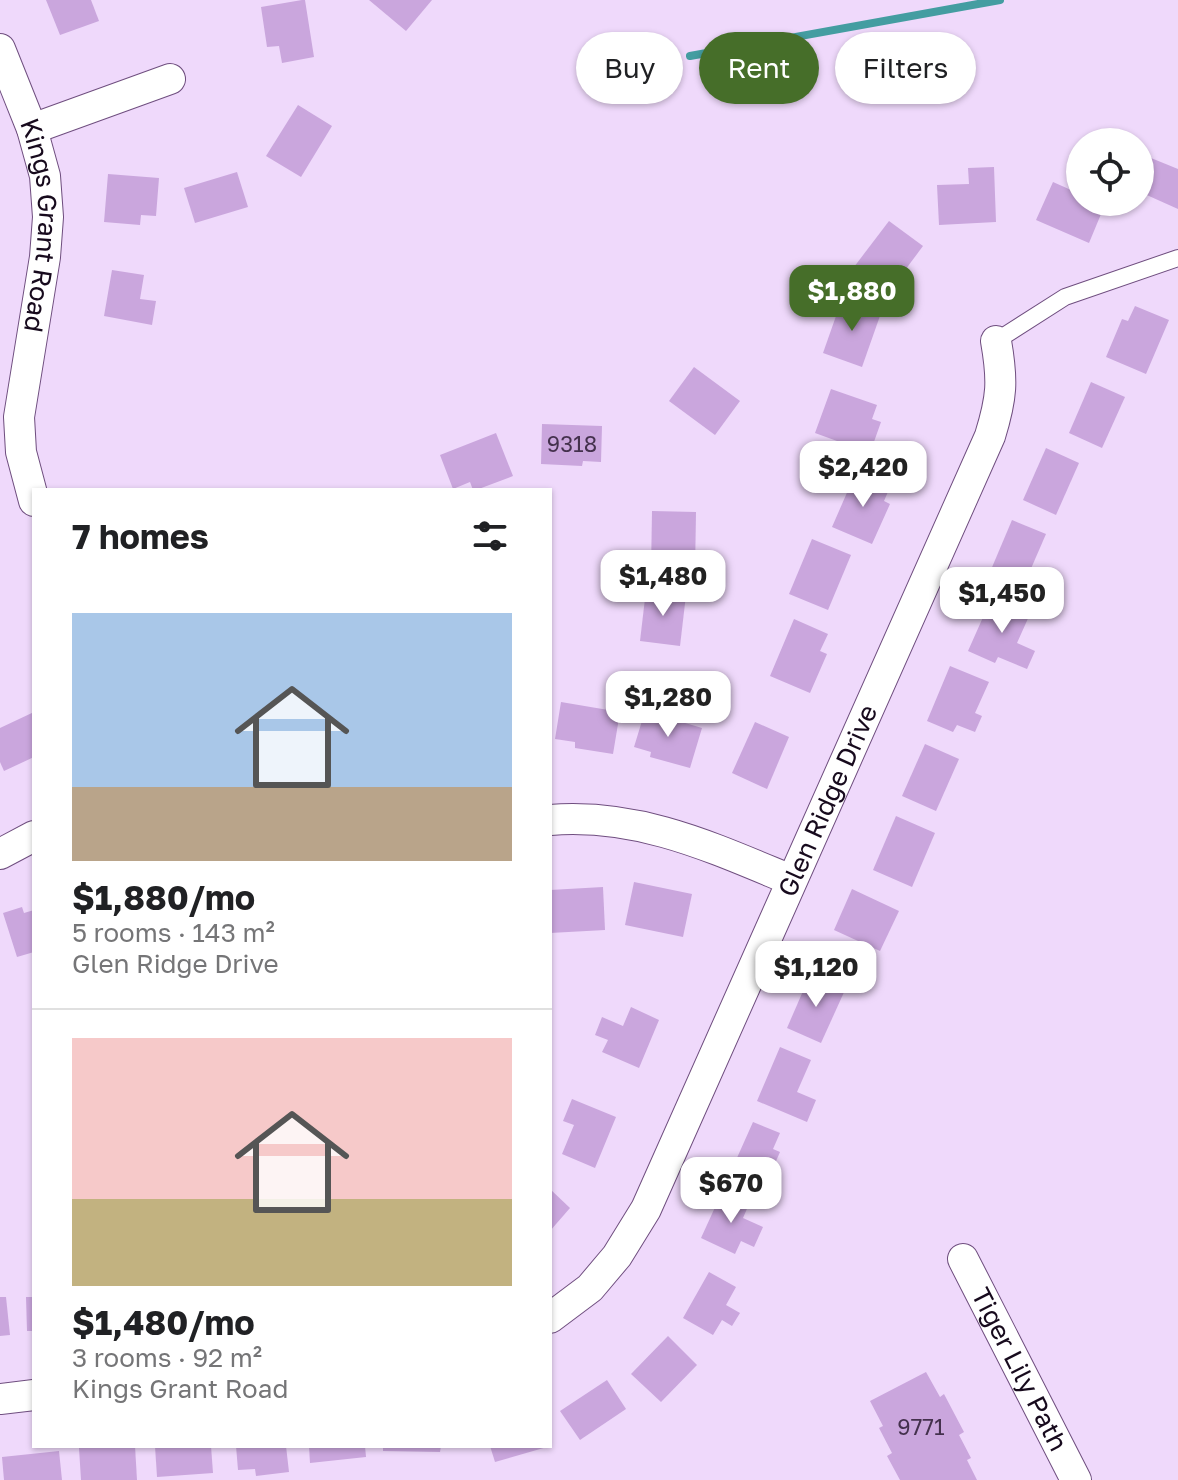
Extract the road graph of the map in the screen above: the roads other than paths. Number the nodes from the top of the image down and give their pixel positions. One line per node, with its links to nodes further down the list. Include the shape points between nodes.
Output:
1 (0, 49): 3 (street, Kings Grant Road)
2 (170, 79): 3 (street)
3 (32, 129): 6 (street, Kings Grant Road, via 45,176 48,217 19,417)
4 (1178, 258): 5 (lane, via 1065,297)
5 (996, 341): 10 (street, Glen Ridge Drive, via 1001,375 990,436)
6 (32, 493)
7 (552, 820): 10 (street, via 616,820 665,831)
8 (32, 837): 9 (street)
9 (0, 854)
10 (791, 880): 12 (street, Glen Ridge Drive, via 646,1209 590,1288)
11 (963, 1259): 15 (street, Tiger Lily Path)
12 (552, 1316)
13 (32, 1395): 14 (street)
14 (0, 1399)
15 (1076, 1480)

